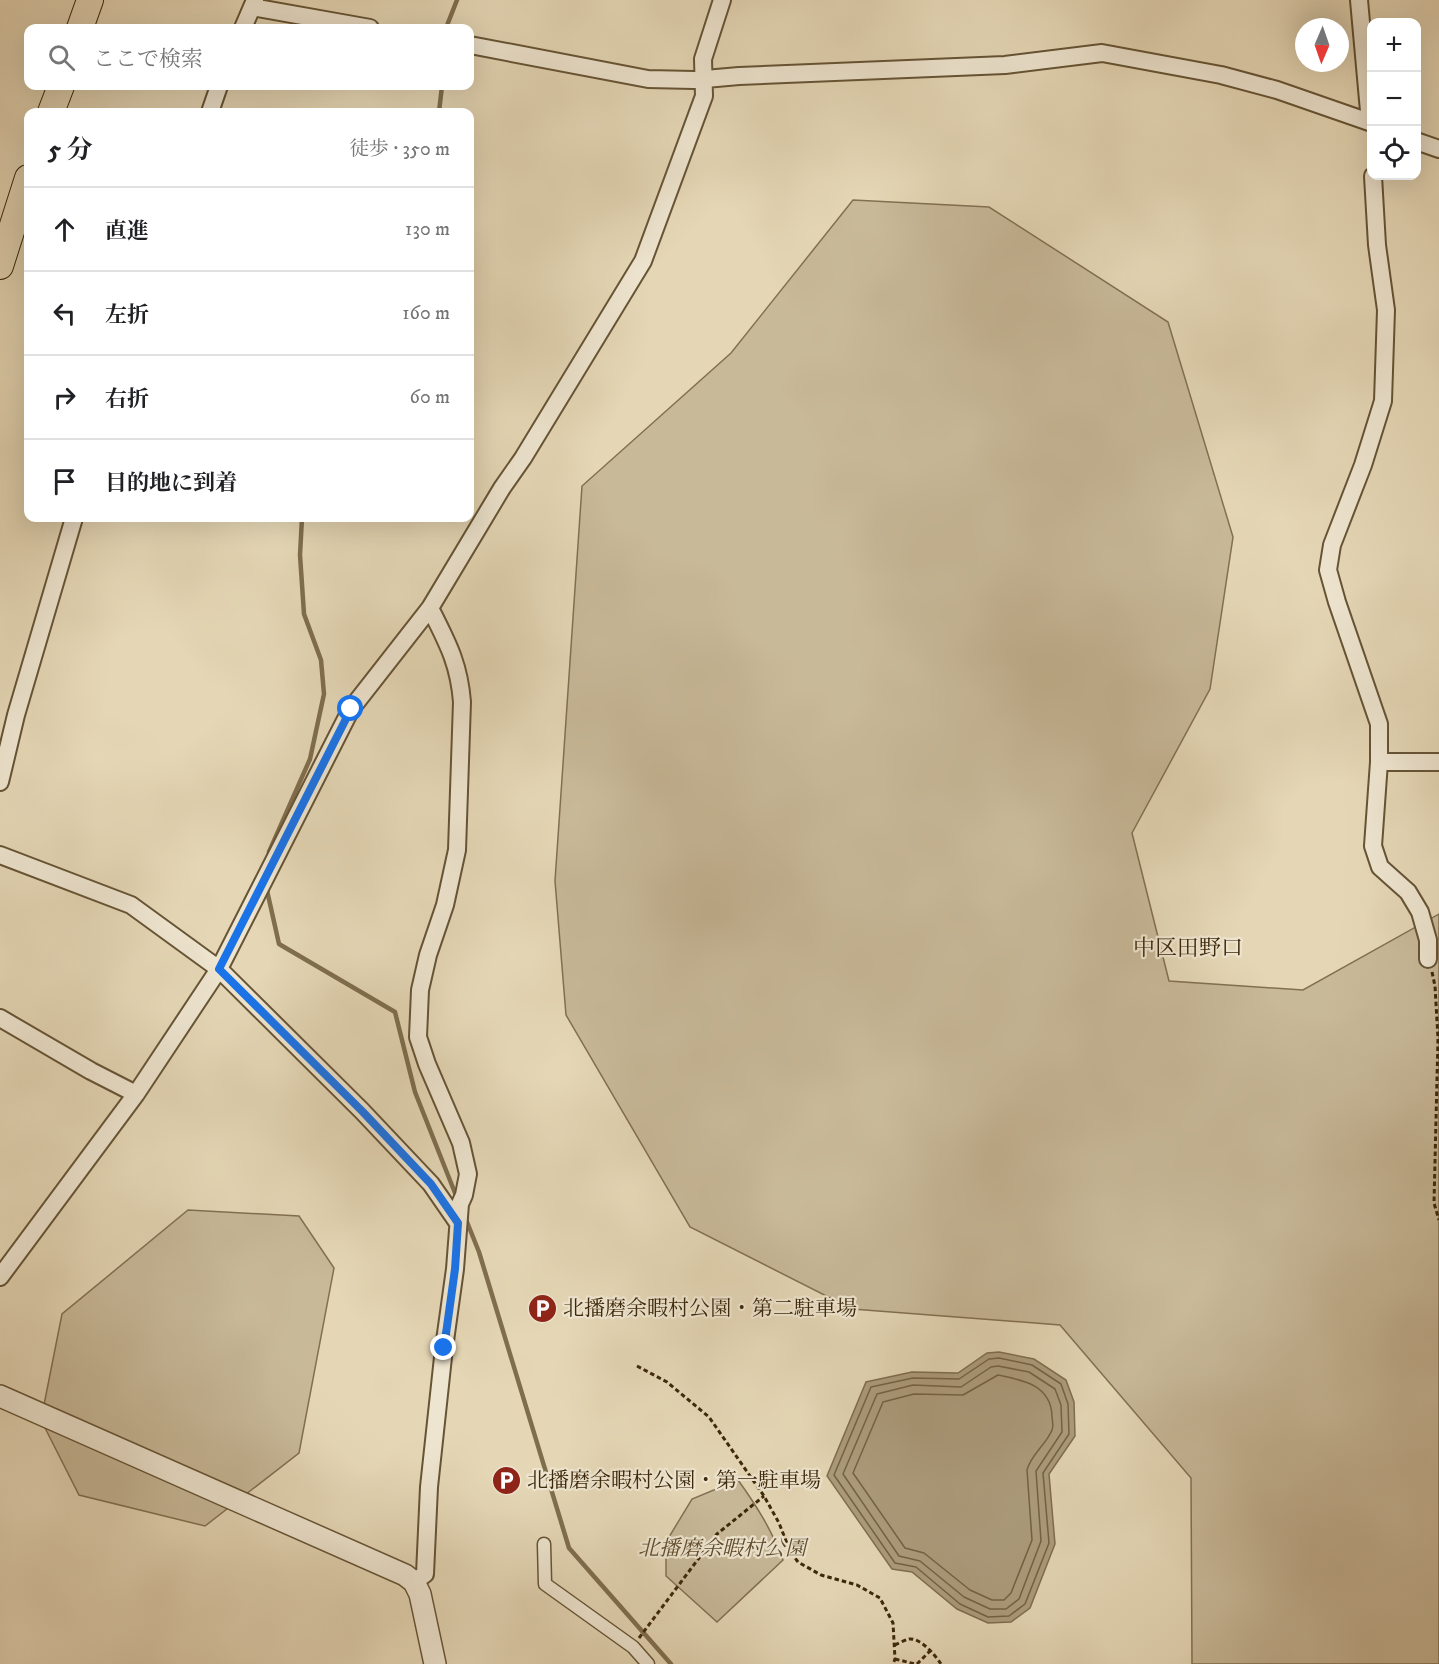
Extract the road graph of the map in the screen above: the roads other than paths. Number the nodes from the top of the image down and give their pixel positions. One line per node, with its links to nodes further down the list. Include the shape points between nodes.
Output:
1 (90, 0): 5 (main road)
2 (722, 0): 9 (street, via 703,59)
3 (1359, 0): 10 (street)
4 (253, 4): 6 (street); 7 (street)
5 (81, 24)
6 (245, 24)
7 (350, 24)
8 (474, 46): 9 (street, via 648,79)
9 (703, 79): 15 (street, via 1005,65 1102,53 1221,75); 22 (street, via 704,96 643,261)
10 (1367, 81)
11 (59, 90): 13 (main road)
12 (218, 90): 14 (street)
13 (53, 108)
14 (211, 108)
15 (1367, 121)
16 (1421, 143): 17 (street)
17 (1439, 149)
18 (1373, 180): 25 (street, via 1386,310 1383,401 1332,545 1328,570 1379,724)
19 (24, 190): 20 (main road)
20 (3, 250)
21 (74, 522): 23 (street)
22 (430, 608): 30 (street, via 351,709); 33 (street, via 453,652 462,702 457,850 420,990 418,1037 461,1143 468,1174)
23 (16, 714): 24 (street); 27 (street)
24 (0, 725)
25 (1379, 762): 26 (street); 29 (street, via 1373,846 1380,867 1408,892 1420,912 1428,940)
26 (1439, 762)
27 (0, 782)
28 (0, 855): 30 (street, via 131,905)
29 (1428, 959)
30 (219, 969): 32 (street); 33 (street, via 431,1184)
31 (0, 1018): 32 (street)
32 (136, 1094): 34 (street)
33 (458, 1223): 37 (street, via 429,1487 424,1574)
34 (0, 1277)
35 (0, 1396): 37 (street)
36 (544, 1544): 39 (street, via 545,1584 633,1647)
37 (414, 1582): 38 (street)
38 (435, 1664)
39 (648, 1664)

